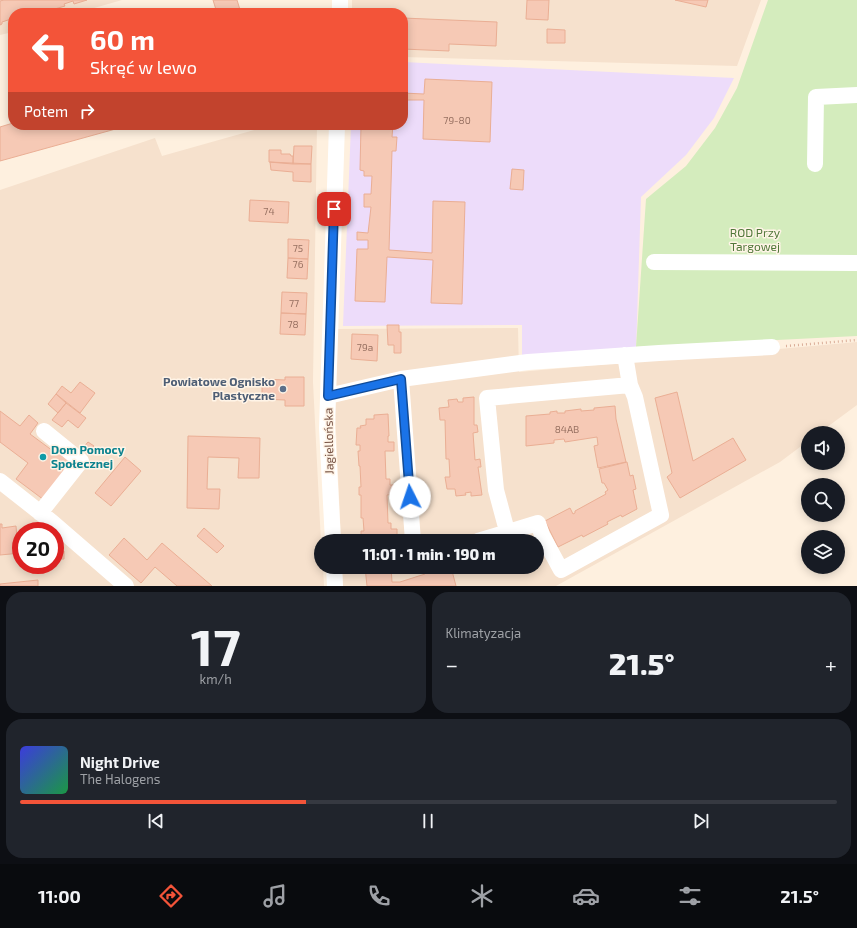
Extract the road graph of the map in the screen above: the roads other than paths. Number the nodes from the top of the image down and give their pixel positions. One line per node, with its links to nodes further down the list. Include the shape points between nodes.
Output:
1 (857, 95): 3 (street, via 816,97)
2 (337, 130): 10 (street, Jagiellońska)
3 (815, 164)
4 (654, 262): 5 (street)
5 (857, 263)
6 (772, 347): 7 (street)
7 (625, 355): 8 (street, via 528,362); 9 (street)
8 (401, 379): 10 (street); 16 (street)
9 (630, 385): 14 (street, via 487,398 496,490); 14 (street, via 635,397 661,515 561,570 538,523)
10 (328, 396): 15 (street, Jagiellońska, via 327,428)
11 (44, 431): 13 (street, via 81,462)
12 (0, 481): 13 (street)
13 (40, 513): 19 (street)
14 (507, 532): 17 (street)
15 (333, 534)
16 (412, 534)
17 (501, 534)
18 (334, 574): 20 (street)
19 (126, 586)
20 (335, 586)

